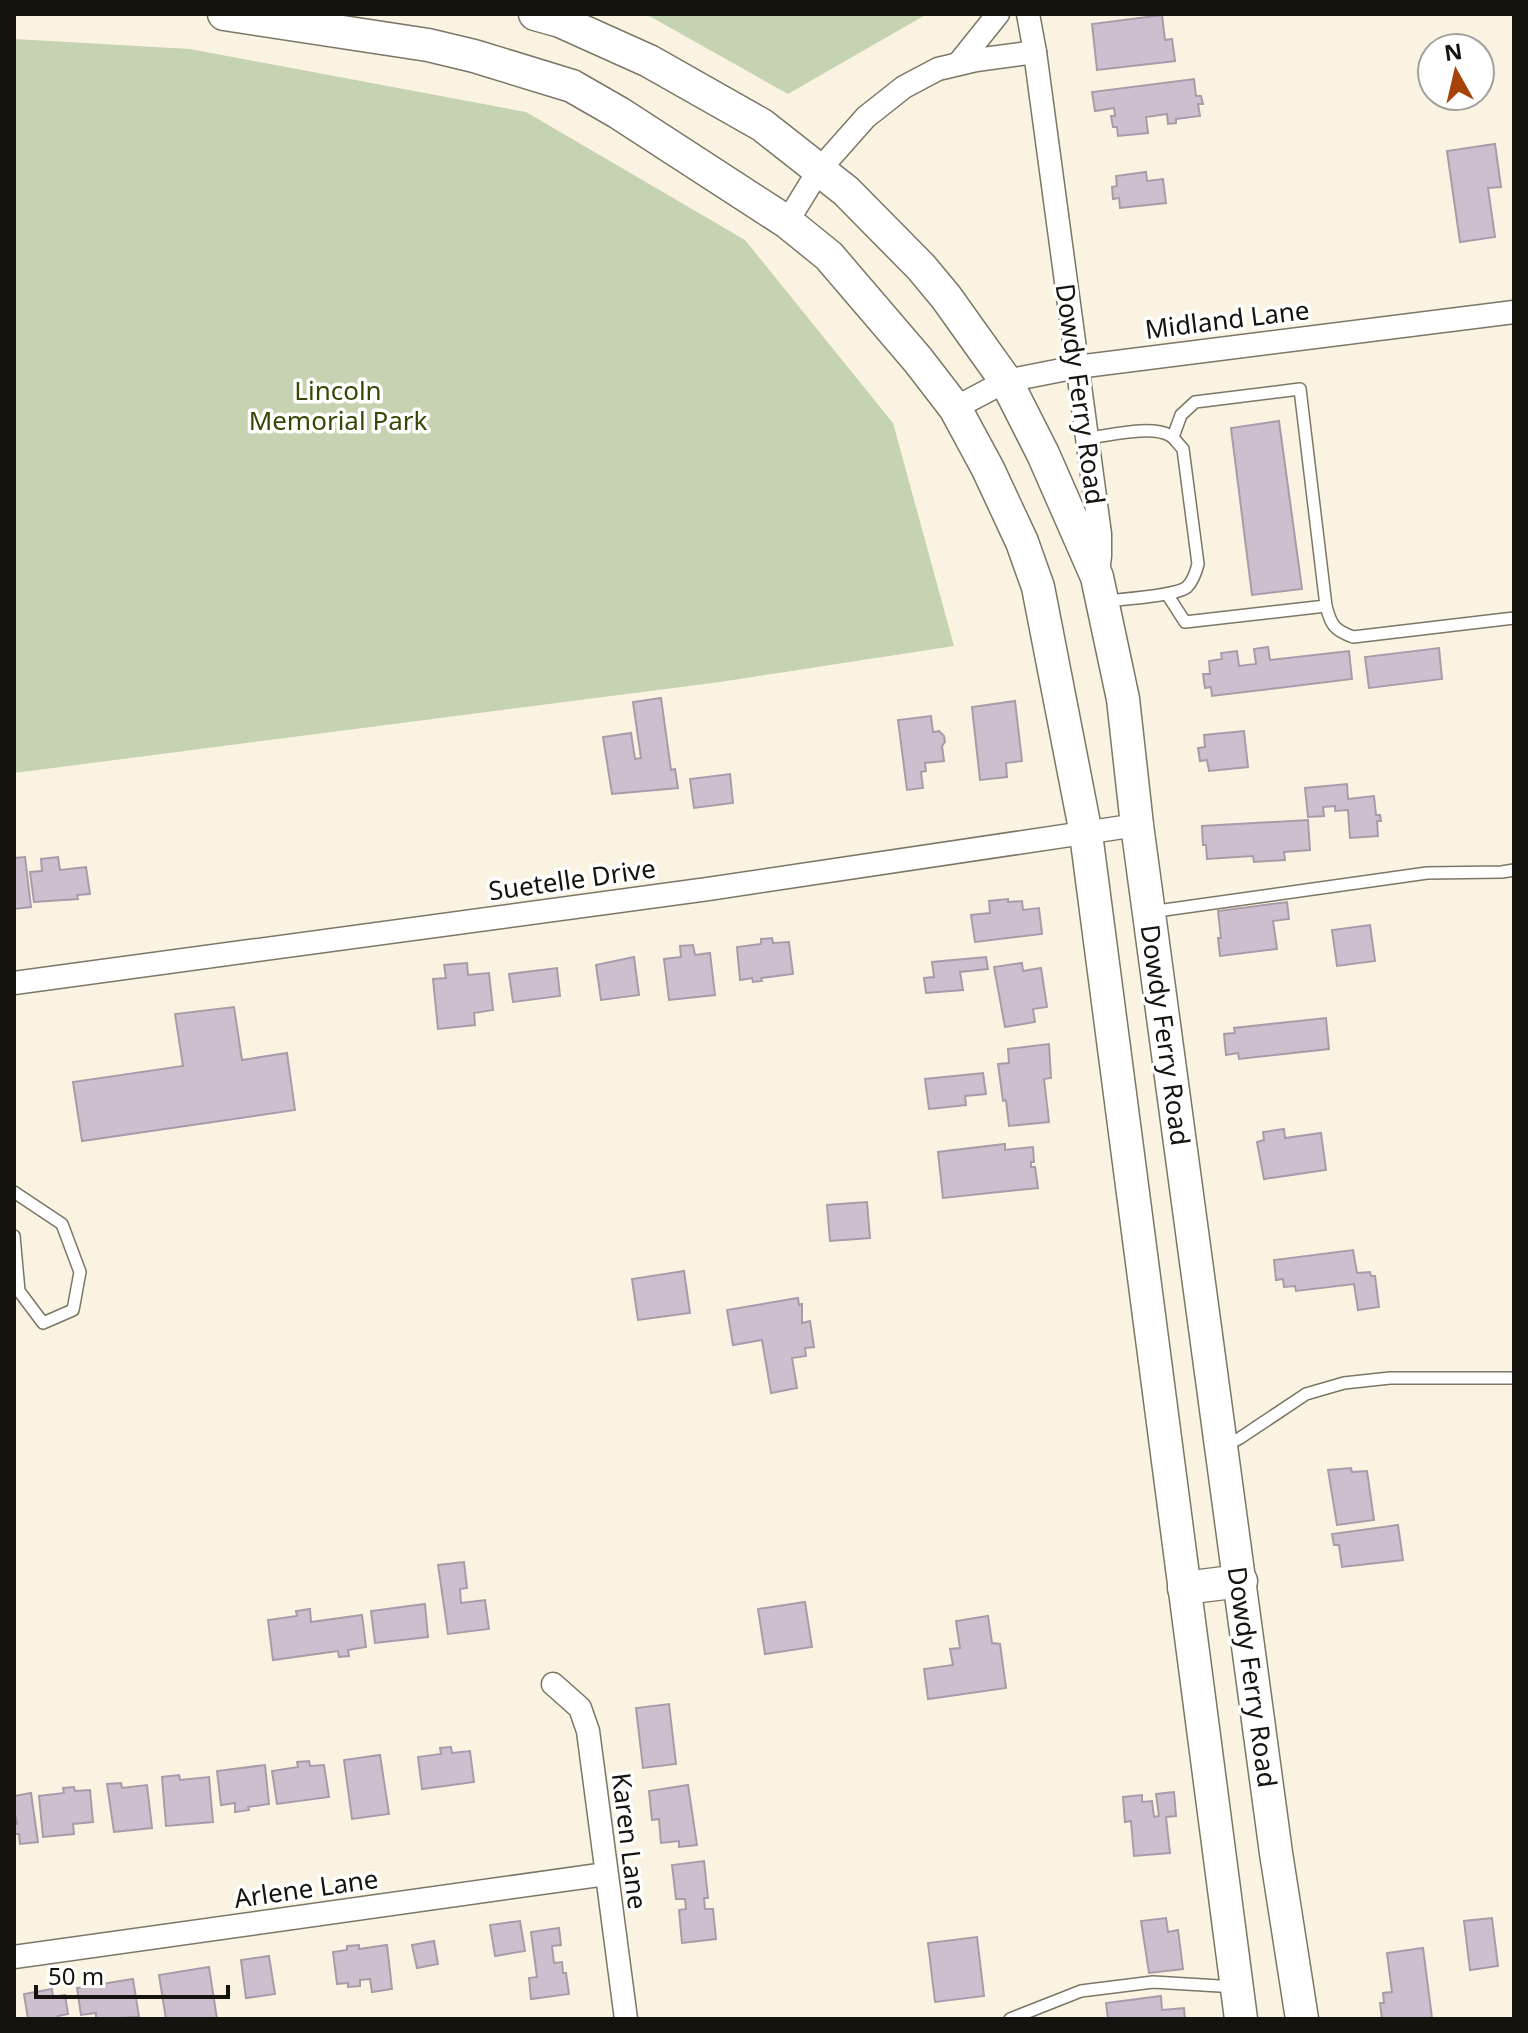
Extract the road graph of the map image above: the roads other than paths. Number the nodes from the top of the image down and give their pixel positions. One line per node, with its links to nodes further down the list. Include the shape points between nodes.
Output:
1 (224, 14): 8 (main road, Dowdy Ferry Road, via 428,45 572,86)
2 (535, 14): 7 (main road, via 649,61 762,125)
3 (998, 14): 6 (street)
4 (1028, 14): 5 (street, Dowdy Ferry Road)
5 (1035, 52): 6 (street); 10 (street, Dowdy Ferry Road)
6 (958, 64): 7 (street, via 904,87 866,117)
7 (819, 170): 8 (street); 11 (main road, via 921,267)
8 (787, 222): 12 (main road, Dowdy Ferry Road, via 829,256)
9 (1514, 312): 10 (street, Midland Lane)
10 (1077, 367): 11 (street, Midland Lane); 14 (street, Dowdy Ferry Road)
11 (1006, 381): 12 (street, Midland Lane); 15 (main road)
12 (955, 408): 20 (main road, Dowdy Ferry Road, via 1022,542 1038,587)
13 (1173, 437): 14 (lane, via 1146,431); 16 (lane, via 1183,449 1198,564 1185,589); 17 (lane, via 1181,415 1195,402 1300,389)
14 (1087, 438): 15 (street, Dowdy Ferry Road, via 1100,534)
15 (1100, 589): 16 (lane); 19 (main road, Dowdy Ferry Road, via 1123,699)
16 (1167, 594): 17 (lane, via 1185,622)
17 (1326, 606): 18 (lane, via 1338,632 1353,637)
18 (1514, 618)
19 (1137, 825): 20 (street, Suetelle Drive); 22 (main road, Dowdy Ferry Road)
20 (1086, 834): 23 (street, Suetelle Drive); 29 (main road, Dowdy Ferry Road)
21 (1514, 870): 22 (lane, via 1427,873)
22 (1149, 912): 27 (main road, Dowdy Ferry Road)
23 (14, 983)
24 (14, 1192): 25 (lane, via 62,1224 80,1272 73,1310 43,1323 19,1291)
25 (14, 1236)
26 (1514, 1378): 27 (lane, via 1344,1383 1306,1394)
27 (1222, 1448): 28 (main road, Dowdy Ferry Road)
28 (1241, 1581): 29 (main road); 37 (main road, Dowdy Ferry Road)
29 (1184, 1588): 33 (main road, Dowdy Ferry Road)
30 (553, 1684): 31 (street, Karen Lane, via 580,1708 588,1731)
31 (606, 1874): 32 (street, Arlene Lane); 34 (street, Karen Lane)
32 (14, 1957)
33 (1236, 1987): 35 (lane, via 1153,1982 1081,1991); 36 (main road, Dowdy Ferry Road)
34 (626, 2019)
35 (1010, 2019)
36 (1241, 2019)
37 (1302, 2019)

